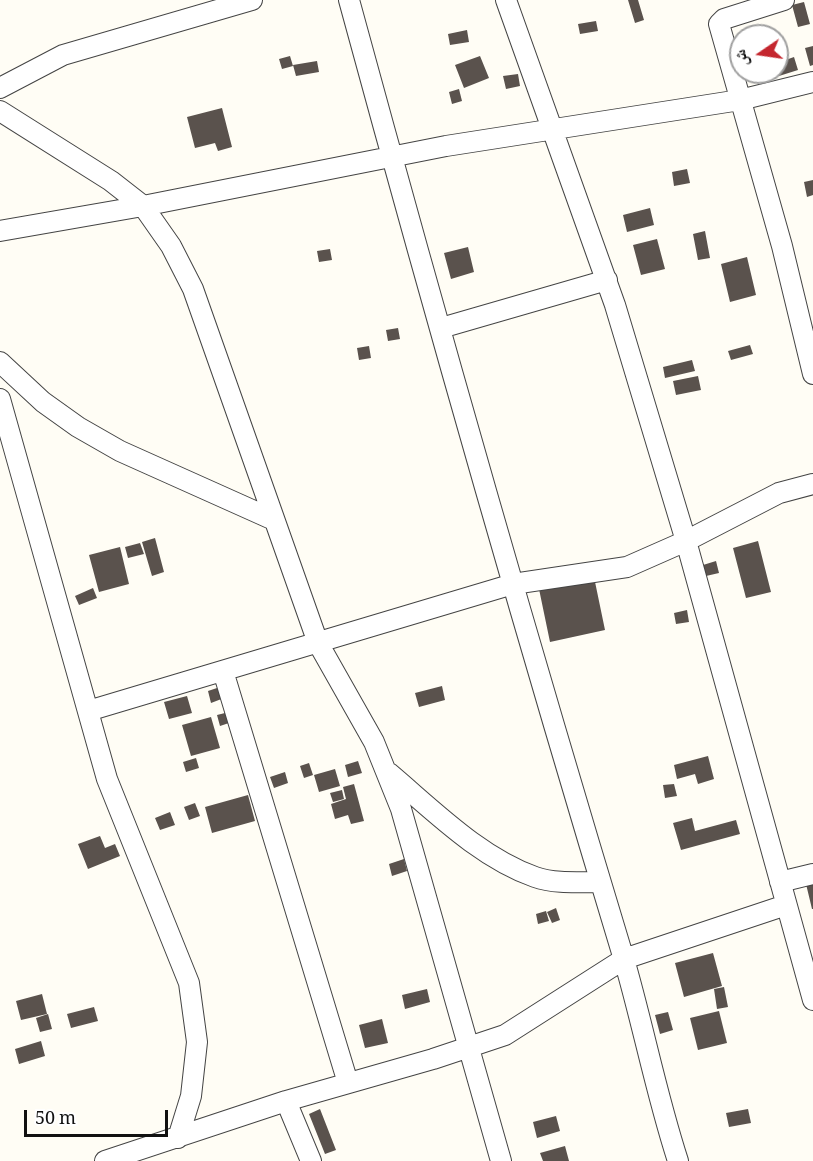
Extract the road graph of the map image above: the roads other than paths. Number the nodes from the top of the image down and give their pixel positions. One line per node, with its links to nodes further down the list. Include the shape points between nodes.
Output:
1 (252, 0): 5 (street)
2 (349, 0): 11 (street)
3 (506, 0): 10 (street)
4 (784, 0): 8 (street, via 719,24)
5 (214, 5): 7 (street, via 63,55)
6 (813, 82): 8 (street)
7 (0, 88)
8 (740, 100): 10 (street); 17 (street)
9 (0, 111): 12 (street, via 111,181)
10 (553, 128): 11 (street); 14 (street)
11 (391, 156): 12 (street); 15 (street)
12 (143, 206): 13 (street); 20 (street, via 171,246 193,289)
13 (0, 231)
14 (607, 280): 15 (street); 21 (street)
15 (441, 328): 22 (street)
16 (0, 362): 20 (street, via 43,402 78,427 120,451)
17 (813, 374)
18 (0, 399): 25 (street)
19 (813, 484): 21 (street, via 779,492)
20 (273, 520): 23 (street)
21 (686, 541): 22 (street, via 627,567); 29 (street)
22 (513, 584): 23 (street); 28 (street)
23 (318, 643): 24 (street); 26 (street)
24 (223, 671): 25 (street); 34 (street)
25 (88, 711): 36 (street, via 107,779 189,983 197,1042 191,1095)
26 (387, 772): 28 (street, via 468,839 508,865 556,881); 33 (street)
27 (813, 874): 29 (street)
28 (599, 882): 31 (street)
29 (780, 882): 30 (street)
30 (786, 905): 31 (street); 32 (street)
31 (624, 959): 33 (street, via 505,1035); 40 (street)
32 (813, 1000)
33 (469, 1048): 34 (street); 39 (street)
34 (348, 1083): 35 (street)
35 (286, 1101): 36 (street); 38 (street)
36 (178, 1138): 37 (street)
37 (113, 1160)
38 (311, 1161)
39 (501, 1161)
40 (678, 1161)

